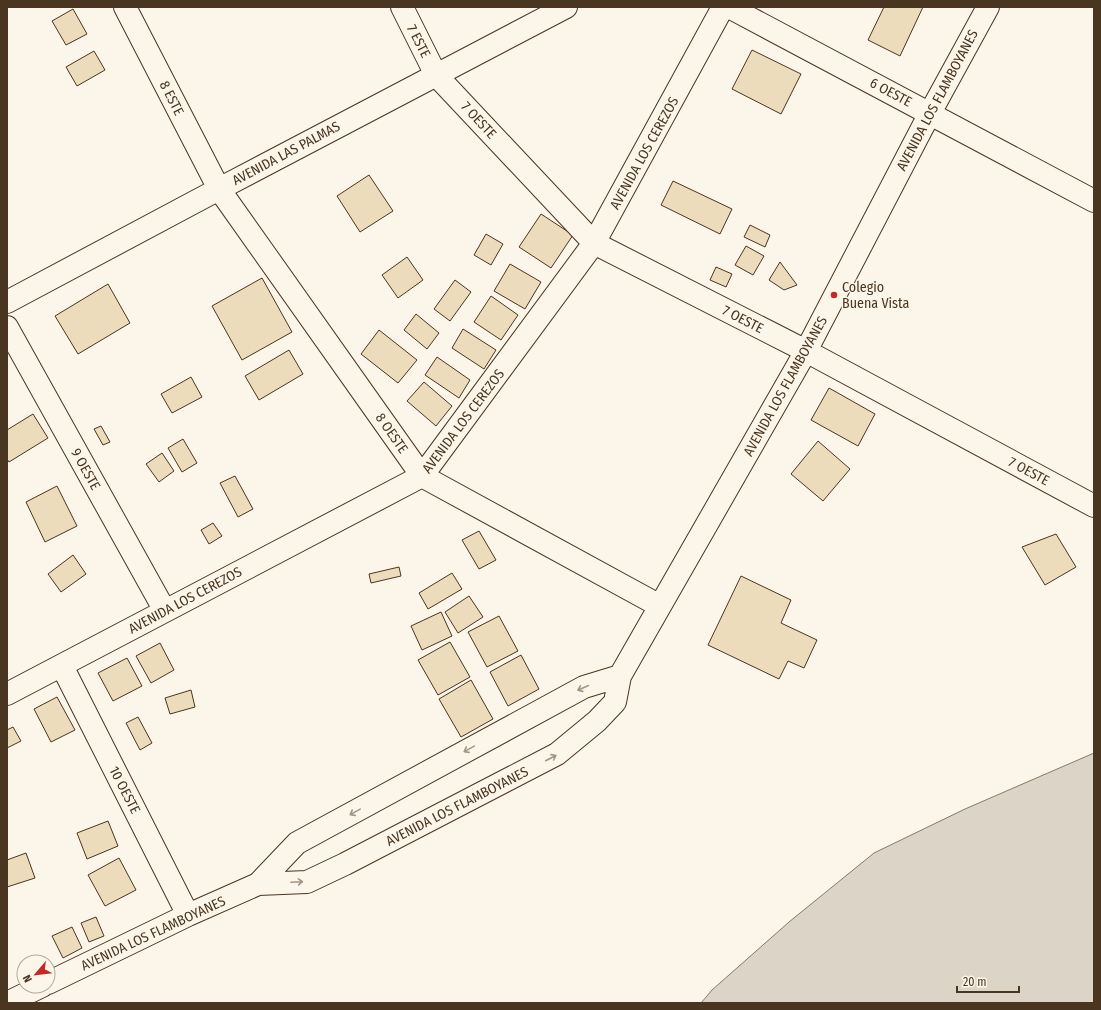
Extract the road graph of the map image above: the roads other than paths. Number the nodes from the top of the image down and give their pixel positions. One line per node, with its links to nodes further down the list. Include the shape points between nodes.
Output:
1 (126, 7): 9 (street, 8 ESTE)
2 (402, 7): 7 (street, 7 ESTE)
3 (566, 7): 7 (street, AVENIDA LAS PALMAS)
4 (723, 7): 11 (street, AVENIDA LOS CEREZOS)
5 (729, 7): 8 (street, 6 OESTE)
6 (988, 7): 8 (street, AVENIDA LOS FLAMBOYANES)
7 (436, 74): 9 (street, AVENIDA LAS PALMAS); 11 (street, 7 OESTE)
8 (930, 113): 10 (street, 6 OESTE); 14 (street, AVENIDA LOS FLAMBOYANES)
9 (219, 189): 12 (street, AVENIDA LAS PALMAS); 15 (street, 8 OESTE)
10 (1094, 201)
11 (594, 243): 14 (street, 7 OESTE); 15 (street, AVENIDA LOS CEREZOS)
12 (7, 302)
13 (7, 327): 18 (street, 9 OESTE)
14 (806, 351): 16 (street, 7 OESTE); 17 (street, AVENIDA LOS FLAMBOYANES)
15 (422, 476): 17 (street, 8 OESTE); 18 (street, AVENIDA LOS CEREZOS)
16 (1094, 506)
17 (660, 606): 20 (street, AVENIDA LOS FLAMBOYANES)
18 (164, 612): 19 (street, AVENIDA LOS CEREZOS)
19 (62, 666): 21 (street, AVENIDA LOS CEREZOS); 23 (street, 10 OESTE)
20 (620, 676): 22 (street, AVENIDA LOS FLAMBOYANES, one-way to 22, via 584,687 297,843); 22 (street, AVENIDA LOS FLAMBOYANES, one-way to 20, via 307,882 557,754 615,702)
21 (7, 694)
22 (258, 884): 23 (street, AVENIDA LOS FLAMBOYANES)
23 (188, 915): 24 (street, AVENIDA LOS FLAMBOYANES)
24 (56, 979)
25 (26, 994): 26 (street)
26 (7, 1003)

